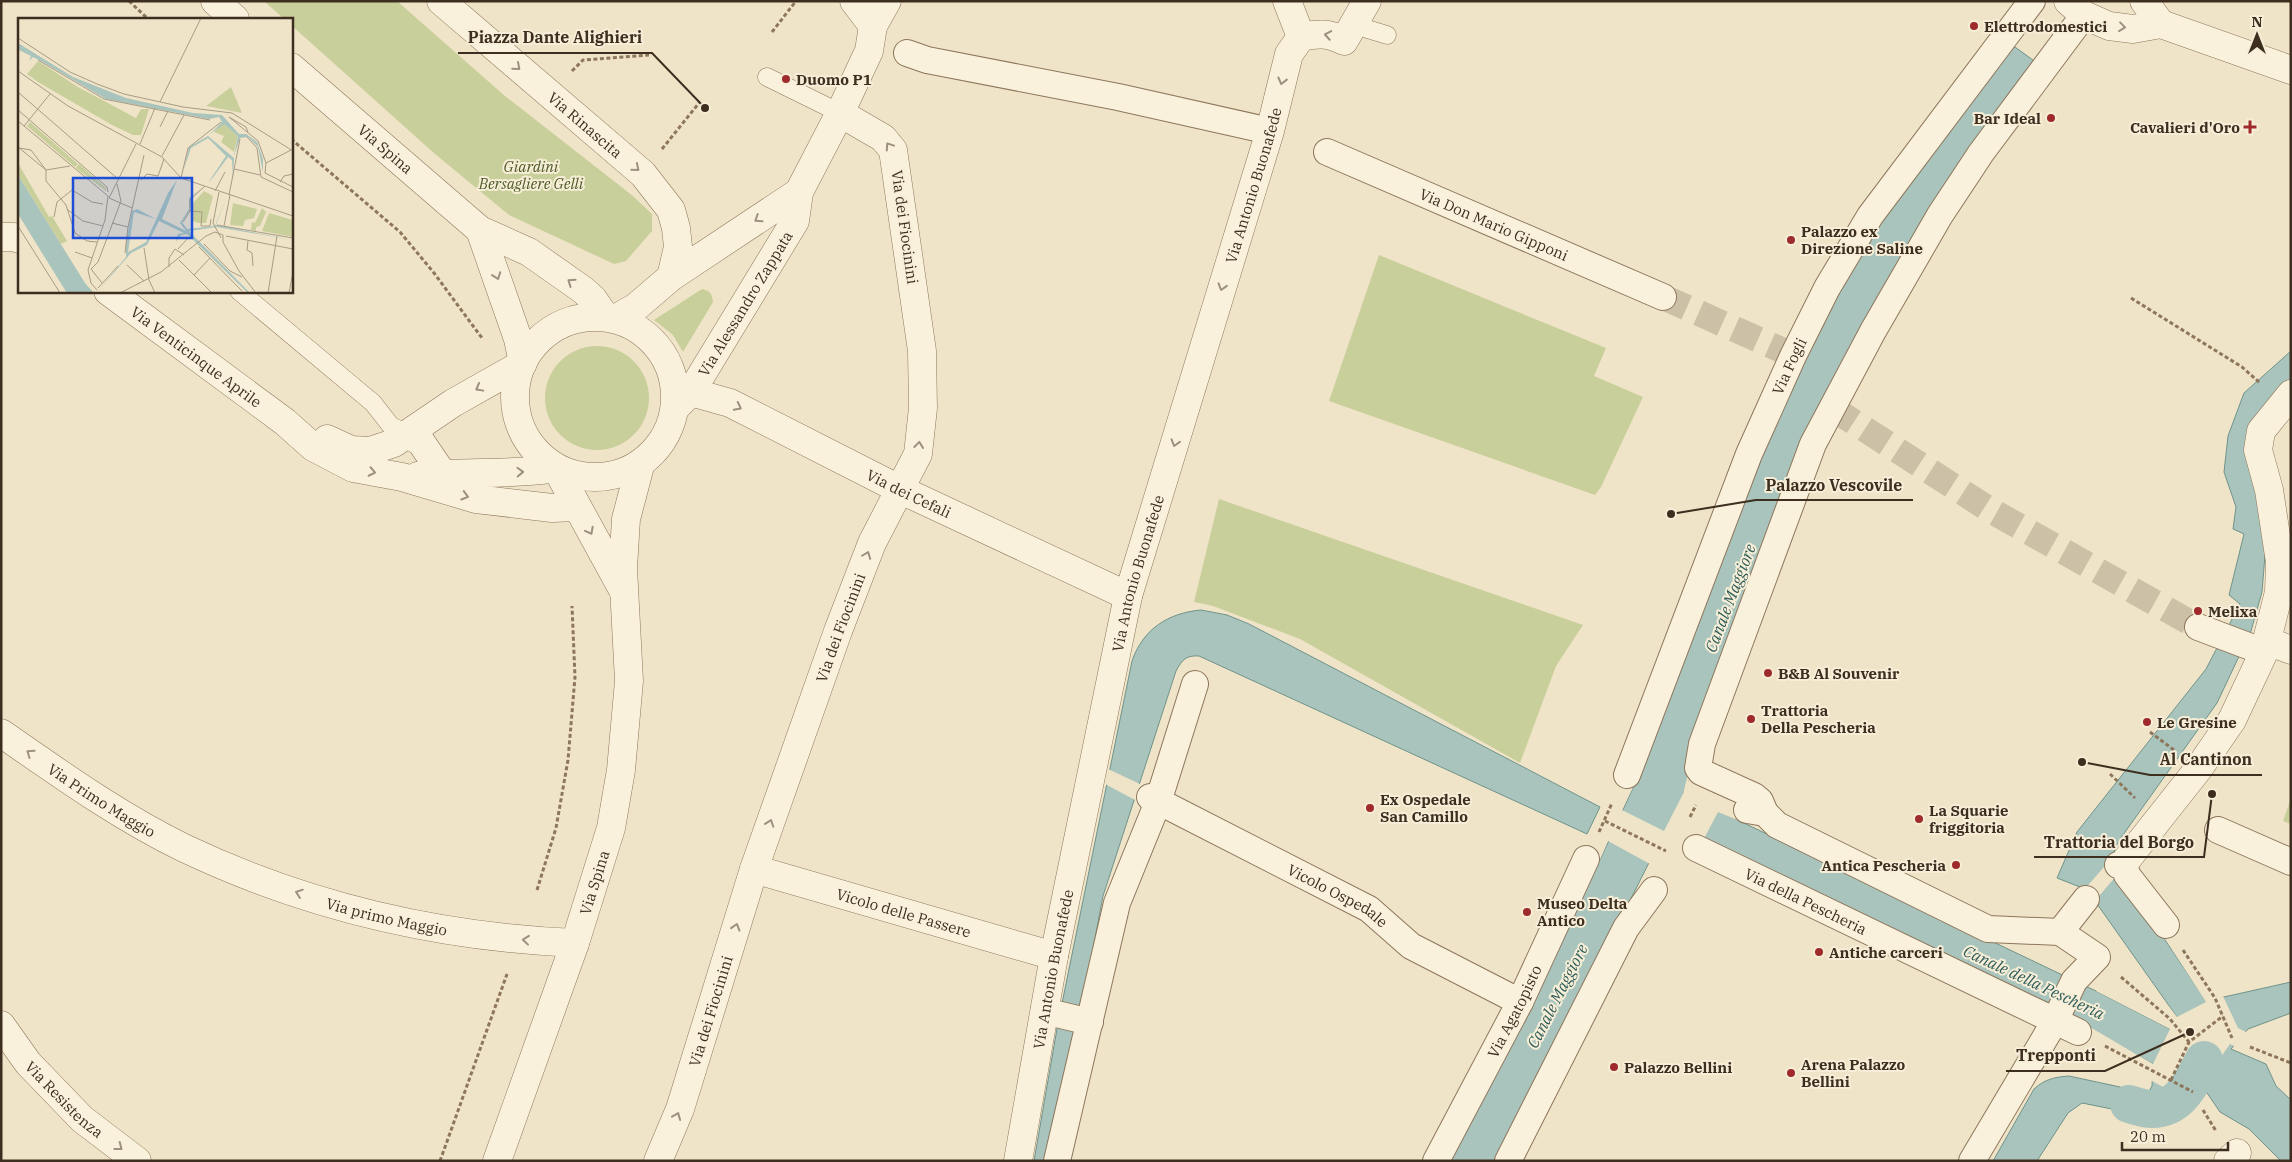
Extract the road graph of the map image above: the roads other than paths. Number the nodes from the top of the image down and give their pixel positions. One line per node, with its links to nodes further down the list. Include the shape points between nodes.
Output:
1 (215, 1): 10 (street)
2 (441, 1): 27 (street, Via Rinascita, one-way to 27, via 643,174 671,210 676,228 678,247)
3 (854, 1): 13 (street)
4 (887, 1): 13 (street, Via Alessandro Zappata)
5 (1287, 1): 15 (street)
6 (1367, 1): 12 (street)
7 (2032, 1): 49 (street, Via Fogli, via 1870,216 1789,354)
8 (2144, 1): 11 (street)
9 (2075, 6): 11 (street, one-way to 11, via 2109,26 2133,29); 61 (street, via 1940,215 1813,444 1702,744 1698,768 1700,772 1754,796 1760,801 1755,812 1777,825 1988,929)
10 (234, 18)
11 (2161, 24): 18 (street)
12 (1354, 25): 14 (lane); 15 (street, one-way to 15, via 1344,41 1332,35)
13 (873, 26): 20 (street, Via Alessandro Zappata, via 869,51)
14 (1387, 35)
15 (1301, 37): 21 (street, Via Antonio Buonafede, one-way to 21, via 1289,54)
16 (907, 53): 21 (street, via 926,60)
17 (292, 68): 24 (street, Via Spina)
18 (2291, 70)
19 (767, 77): 20 (lane)
20 (840, 113): 23 (street, Via Alessandro Zappata); 41 (street, Via dei Fiocinini, one-way to 20, via 918,454 923,370 897,172 893,150 883,138)
21 (1270, 131): 44 (street, Via Antonio Buonafede, one-way to 44)
22 (1327, 152): 30 (street, Via Don Mario Gipponi)
23 (799, 192): 27 (street, Via Alessandro Zappata, one-way to 27); 34 (street, Via Alessandro Zappata, via 795,220)
24 (480, 230): 31 (street, Via Spina, one-way to 24, via 583,290 529,252); 32 (street, one-way to 32, via 518,339)
25 (1, 237): 26 (street)
26 (18, 238)
27 (671, 277): 31 (street, Via Alessandro Zappata, via 636,307)
28 (109, 292): 35 (street, Via Venticinque Aprile)
29 (240, 292): 36 (lane, via 373,403 391,426)
30 (1663, 298)
31 (610, 318): 32 (street, via 576,319 548,332); 34 (street, via 641,331 661,350 676,389)
32 (515, 368): 36 (street, Via Venticinque Aprile, one-way to 36, via 453,403); 38 (street, via 518,421 526,439)
33 (2291, 394): 46 (street, via 2261,431 2258,450 2269,490 2280,562)
34 (684, 400): 37 (street, via 661,445); 41 (street, Via dei Cefali, one-way to 41, via 730,403)
35 (286, 422): 36 (street, Via Venticinque Aprile, via 351,450 370,451); 40 (street, Via Venticinque Aprile, one-way to 40, via 313,447 353,468)
36 (408, 434): 39 (street, via 421,442)
37 (640, 466): 38 (street, via 620,474 586,477); 43 (street, Via Spina, via 626,519)
38 (556, 471): 39 (street, Via Venticinque Aprile, one-way to 38); 42 (street, Via Spina, via 571,490)
39 (442, 473): 40 (street, Via Venticinque Aprile)
40 (402, 477): 42 (street, Via Venticinque Aprile, one-way to 42, via 476,499 552,508)
41 (901, 490): 44 (street, Via dei Cefali); 57 (street, Via dei Fiocinini, one-way to 41, via 841,622 872,543)
42 (577, 507): 43 (street, Via Spina, one-way to 43)
43 (624, 592): 62 (street, Via Spina, via 629,681 621,770 611,828)
44 (1128, 596): 63 (street, Via Antonio Buonafede, via 1095,774)
45 (2198, 627): 46 (street)
46 (2274, 648): 56 (street, via 2232,720 2199,768)
47 (1195, 684): 50 (street, Via Antonio Buonafede)
48 (1, 733): 53 (street, Via Primo Maggio, one-way to 48, via 128,817)
49 (1627, 775)
50 (1154, 799): 64 (street, Vicolo Ospedale, via 1369,909 1411,946); 66 (street, Via Antonio Buonafede, via 1117,903)
51 (2218, 830): 55 (street)
52 (1696, 848): 65 (street, Via della Pescheria)
53 (207, 858): 62 (street, Via primo Maggio, one-way to 53, via 496,938 411,924 320,900)
54 (1586, 859): 64 (street, Via Agatopisto)
55 (2291, 862)
56 (2121, 864): 60 (street)
57 (754, 869): 63 (street, Vicolo delle Passere); 71 (street, Via dei Fiocinini, one-way to 57, via 680,1109)
58 (1654, 890): 75 (street, via 1626,928)
59 (2086, 899): 61 (street)
60 (2166, 925)
61 (2060, 932): 65 (street, via 2097,957 2074,981)
62 (575, 943): 70 (street, Via Spina)
63 (1054, 956): 66 (street, Via Antonio Buonafede)
64 (1520, 1002): 74 (street, Via Agatopisto)
65 (2057, 1016): 68 (street, Via della Pescheria); 76 (street)
66 (1068, 1017): 72 (street, Via Antonio Buonafede); 73 (street, Via Antonio Buonafede)
67 (1, 1025): 69 (street, Via Resistenza, one-way to 69, via 28,1063 82,1119)
68 (2078, 1032)
69 (137, 1161)
70 (497, 1161)
71 (658, 1161)
72 (1018, 1161)
73 (1058, 1161)
74 (1436, 1161)
75 (1508, 1161)
76 (1972, 1161)

